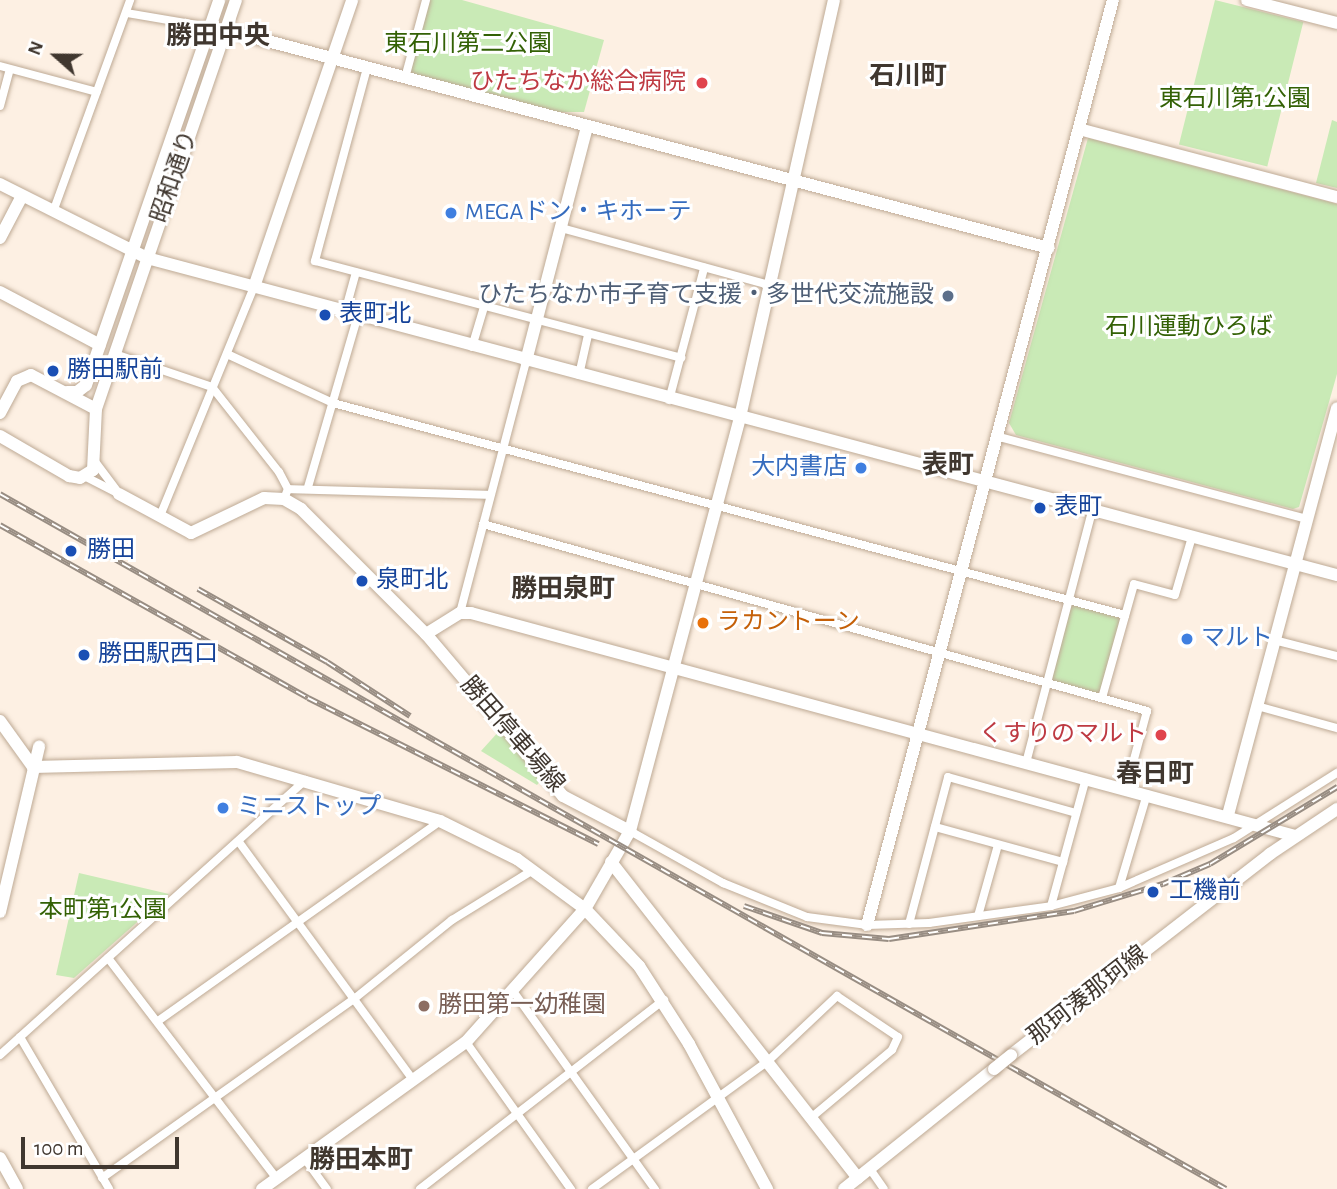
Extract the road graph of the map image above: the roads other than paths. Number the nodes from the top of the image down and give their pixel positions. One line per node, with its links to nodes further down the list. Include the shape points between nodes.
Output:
1 (130, 0): 9 (street)
2 (219, 0): 11 (street, 昭和通り)
3 (236, 0): 12 (street, 昭和通り)
4 (352, 0): 13 (street)
5 (426, 0): 17 (street)
6 (834, 0): 22 (street)
7 (1113, 0): 21 (street)
8 (1247, 0): 10 (street)
9 (127, 13): 11 (street); 18 (street)
10 (1337, 23)
11 (209, 27): 12 (street); 30 (street, 昭和通り)
12 (226, 30): 13 (street); 31 (street, 昭和通り)
13 (332, 59): 15 (street); 35 (street)
14 (0, 66): 16 (street)
15 (368, 68): 17 (street); 33 (street, via 315,261)
16 (10, 69): 18 (street); 19 (street)
17 (405, 78): 20 (street)
18 (97, 92): 26 (street)
19 (0, 106)
20 (587, 127): 22 (street); 27 (street)
21 (1079, 129): 25 (street); 29 (street)
22 (791, 180): 29 (street); 34 (street)
23 (0, 184): 24 (street)
24 (22, 196): 26 (street); 28 (street)
25 (1337, 197)
26 (53, 212): 30 (street)
27 (561, 228): 32 (street); 39 (street)
28 (0, 238)
29 (1049, 248): 57 (street)
30 (132, 252): 31 (street); 41 (street, 昭和通り)
31 (148, 258): 35 (street); 43 (street, 昭和通り)
32 (704, 268): 34 (street); 45 (street)
33 (356, 272): 37 (street); 38 (street)
34 (770, 285): 55 (street)
35 (254, 287): 38 (street); 44 (street)
36 (0, 292): 41 (street)
37 (484, 307): 39 (street); 42 (street)
38 (352, 314): 42 (street); 51 (street)
39 (537, 320): 40 (street); 46 (street)
40 (588, 334): 45 (street); 47 (street)
41 (100, 345): 49 (street, 昭和通り, via 86,385)
42 (472, 347): 46 (street)
43 (115, 354): 48 (street); 53 (street, 昭和通り)
44 (227, 354): 48 (street); 51 (street)
45 (681, 358): 50 (street)
46 (526, 361): 47 (street); 58 (street)
47 (579, 375): 50 (street)
48 (212, 387): 64 (street); 68 (street)
49 (67, 392): 53 (street); 54 (street, via 37,376 24,376 12,388)
50 (669, 400): 55 (street)
51 (333, 403): 58 (street); 62 (street)
52 (1337, 408): 69 (street)
53 (96, 409): 59 (street, 昭和通り)
54 (0, 413)
55 (740, 417): 61 (street); 66 (street)
56 (0, 436): 60 (street, via 69,476)
57 (999, 437): 61 (street); 69 (street)
58 (502, 449): 65 (street); 66 (street)
59 (95, 461): 60 (street); 63 (street)
60 (86, 477): 63 (street)
61 (988, 484): 67 (street); 73 (street)
62 (308, 487): 64 (street); 65 (street)
63 (120, 494): 68 (street)
64 (286, 494): 68 (street, via 252,502 191,533); 79 (street, 勝田停車場線)
65 (490, 495): 70 (street)
66 (716, 505): 73 (street); 75 (street)
67 (1092, 511): 71 (street); 76 (street)
68 (160, 516)
69 (1307, 519): 72 (street)
70 (483, 524): 75 (street); 77 (street)
71 (1192, 537): 72 (street); 78 (street, via 1175,595 1134,584)
72 (1294, 564): 74 (street); 80 (street)
73 (964, 573): 76 (street); 81 (street)
74 (1337, 576)
75 (695, 584): 81 (street); 83 (street)
76 (1068, 600): 78 (street); 84 (street)
77 (460, 613): 79 (street); 83 (street)
78 (1125, 615): 85 (street)
79 (426, 634): 104 (street, 勝田停車場線, via 563,796)
80 (1274, 640): 82 (street); 86 (street)
81 (942, 653): 84 (street); 89 (street)
82 (1337, 656)
83 (673, 666): 89 (street); 104 (street)
84 (1045, 683): 85 (street); 91 (street)
85 (1102, 698): 96 (street, via 1147,711)
86 (1257, 706): 88 (street); 100 (street)
87 (0, 720): 92 (street)
88 (1337, 728)
89 (920, 733): 91 (street); 118 (street)
90 (39, 747): 92 (street)
91 (1026, 763): 94 (street)
92 (33, 767): 95 (street, via 220,760); 114 (street)
93 (1337, 773): 102 (street)
94 (1086, 778): 96 (street); 99 (street)
95 (304, 780): 101 (street); 106 (street)
96 (1126, 789): 97 (street)
97 (1147, 794): 100 (street); 111 (street)
98 (1337, 809): 105 (street, 那珂湊那珂線)
99 (1076, 813): 103 (street, via 948,777); 109 (street)
100 (1228, 815): 102 (street)
101 (440, 821): 110 (street, via 492,844); 116 (street)
102 (1256, 825): 105 (street); 111 (street)
103 (935, 827): 107 (street); 117 (street)
104 (629, 831): 108 (street); 118 (street, via 761,901 807,917)
105 (1295, 836): 137 (street, 那珂湊那珂線, bridge)
106 (239, 842): 116 (street); 119 (street)
107 (998, 845): 109 (street); 115 (street)
108 (611, 862): 113 (street); 127 (street)
109 (1063, 862): 112 (street)
110 (533, 870): 113 (street); 121 (street, via 452,920)
111 (1119, 888): 112 (street)
112 (1051, 906): 115 (street)
113 (585, 909): 120 (street); 122 (street, via 639,966)
114 (0, 912)
115 (978, 916): 117 (street)
116 (297, 924): 121 (street); 123 (street)
117 (909, 924): 118 (street)
118 (867, 925)
119 (108, 958): 123 (street); 124 (street)
120 (513, 991): 125 (street); 128 (street)
121 (354, 999): 129 (street); 131 (street)
122 (663, 1000): 128 (street); 130 (street)
123 (158, 1021): 131 (street)
124 (20, 1037): 126 (street); 138 (street)
125 (466, 1042): 129 (street); 132 (street)
126 (0, 1055)
127 (768, 1061): 130 (street); 133 (street); 133 (street, via 837,996 898,1037 892,1050)
128 (571, 1071): 132 (street); 135 (street)
129 (413, 1080): 136 (street)
130 (717, 1096): 135 (street); 149 (street)
131 (216, 1098): 138 (street); 139 (street)
132 (517, 1113): 145 (street); 146 (street)
133 (813, 1117): 140 (street)
134 (0, 1158): 141 (street)
135 (633, 1158): 147 (street); 148 (street)
136 (305, 1159): 139 (street); 144 (street)
137 (870, 1169): 140 (street, 那珂湊那珂線); 151 (street)
138 (102, 1178): 142 (street)
139 (276, 1178): 143 (street)
140 (858, 1178): 150 (street, 那珂湊那珂線)
141 (17, 1189)
142 (109, 1189)
143 (262, 1189)
144 (327, 1189)
145 (420, 1189)
146 (570, 1189)
147 (592, 1189)
148 (655, 1189)
149 (766, 1189)
150 (844, 1189)
151 (884, 1189)

